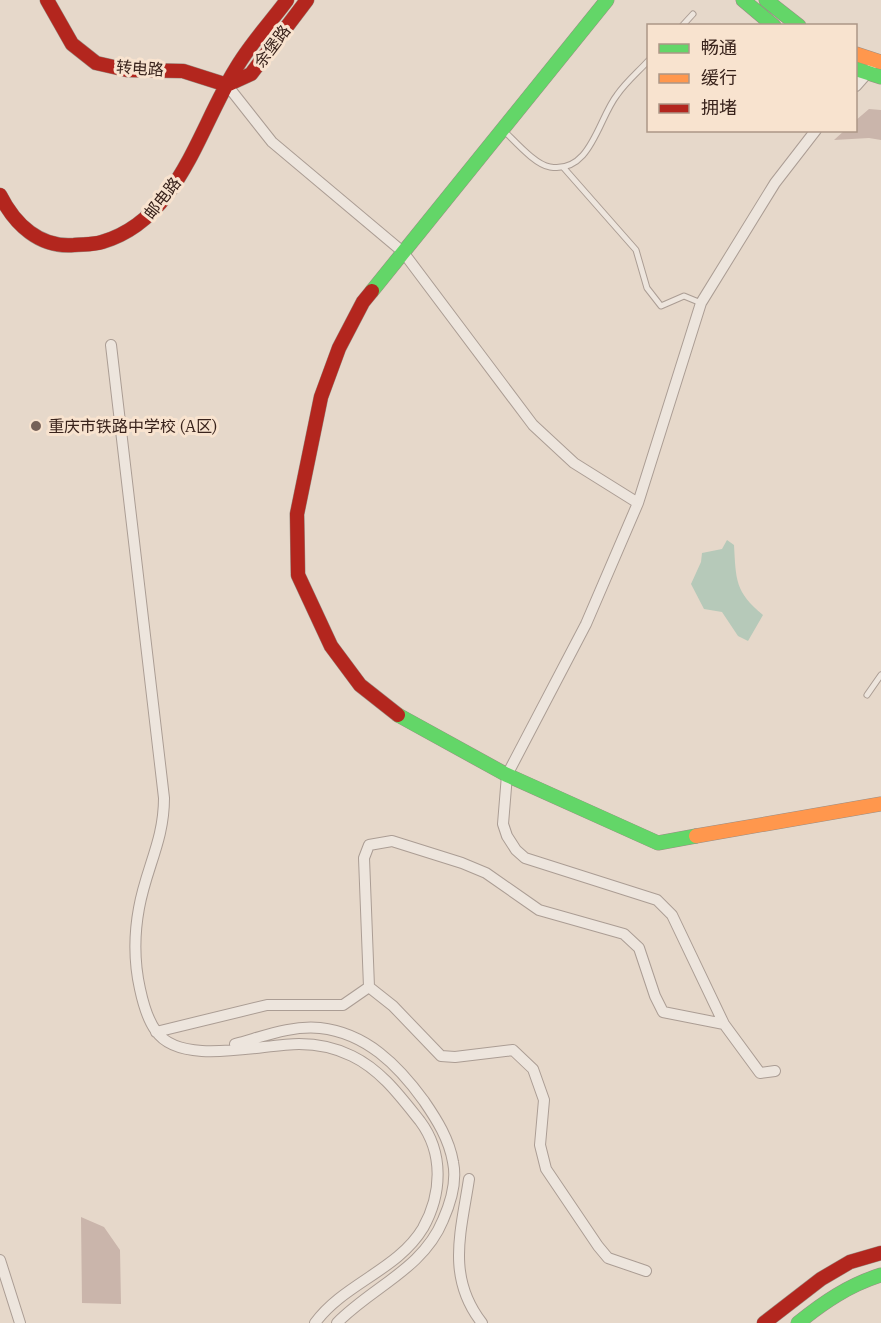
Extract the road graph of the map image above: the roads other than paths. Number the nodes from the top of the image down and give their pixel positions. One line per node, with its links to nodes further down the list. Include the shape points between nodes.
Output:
1 (47, 0): 16 (street, 转电路, via 72,44 96,63 127,70 183,71)
2 (287, 0): 16 (street, 余堡路)
3 (307, 0): 16 (street, 余堡路, via 251,74)
4 (607, 0): 17 (street)
5 (743, 0): 9 (lane); 10 (street)
6 (766, 0): 11 (street)
7 (693, 14): 8 (lane)
8 (684, 24)
9 (762, 24)
10 (772, 24)
11 (796, 24)
12 (857, 55): 14 (street)
13 (647, 62): 19 (lane, via 616,95 586,151 576,163)
14 (878, 62): 15 (street)
15 (866, 77)
16 (227, 85): 20 (street, 邮电路, via 179,179 142,223 121,236 81,247 56,245 20,225); 21 (street, via 272,142)
17 (502, 129): 19 (lane, via 537,162); 21 (street)
18 (814, 132): 22 (street, via 775,183)
19 (563, 167): 22 (lane, via 636,250 647,288 660,306 684,296)
20 (0, 195)
21 (403, 252): 24 (street, via 533,425 574,463); 27 (street, via 363,302 339,348 321,397 297,514 298,575 331,646 360,685 399,716)
22 (701, 303): 24 (street)
23 (111, 345): 31 (street, via 165,798 160,837 139,906 135,944 143,1004)
24 (638, 502): 27 (street, via 586,624)
25 (881, 675): 26 (lane)
26 (867, 694)
27 (507, 775): 28 (street, via 657,843); 30 (street, via 503,824 516,850 525,858 657,900 672,915)
28 (881, 804)
29 (369, 987): 30 (street, via 364,858 369,845 392,841 486,873 539,910 624,934 639,948 663,1012); 31 (street, via 343,1005 267,1005); 37 (street, via 441,1056 513,1050 533,1069 544,1100 540,1145 546,1169 608,1258)
30 (724, 1024): 33 (street, via 760,1073)
31 (156, 1032): 32 (street, via 179,1048)
32 (209, 1051): 40 (street, via 297,1044 332,1048 351,1055 397,1092 426,1130 434,1148 436,1199 422,1230 403,1251 331,1305); 41 (street, via 302,1028 340,1032 378,1051 395,1066 440,1124 454,1164 450,1202 435,1237 414,1263)
33 (775, 1071)
34 (469, 1179): 42 (street, via 458,1261 463,1290)
35 (881, 1253): 43 (street, via 850,1262 821,1279)
36 (0, 1260): 39 (street)
37 (646, 1271)
38 (881, 1275): 44 (street, via 832,1296)
39 (20, 1323)
40 (315, 1323)
41 (337, 1323)
42 (482, 1323)
43 (764, 1323)
44 (798, 1323)

